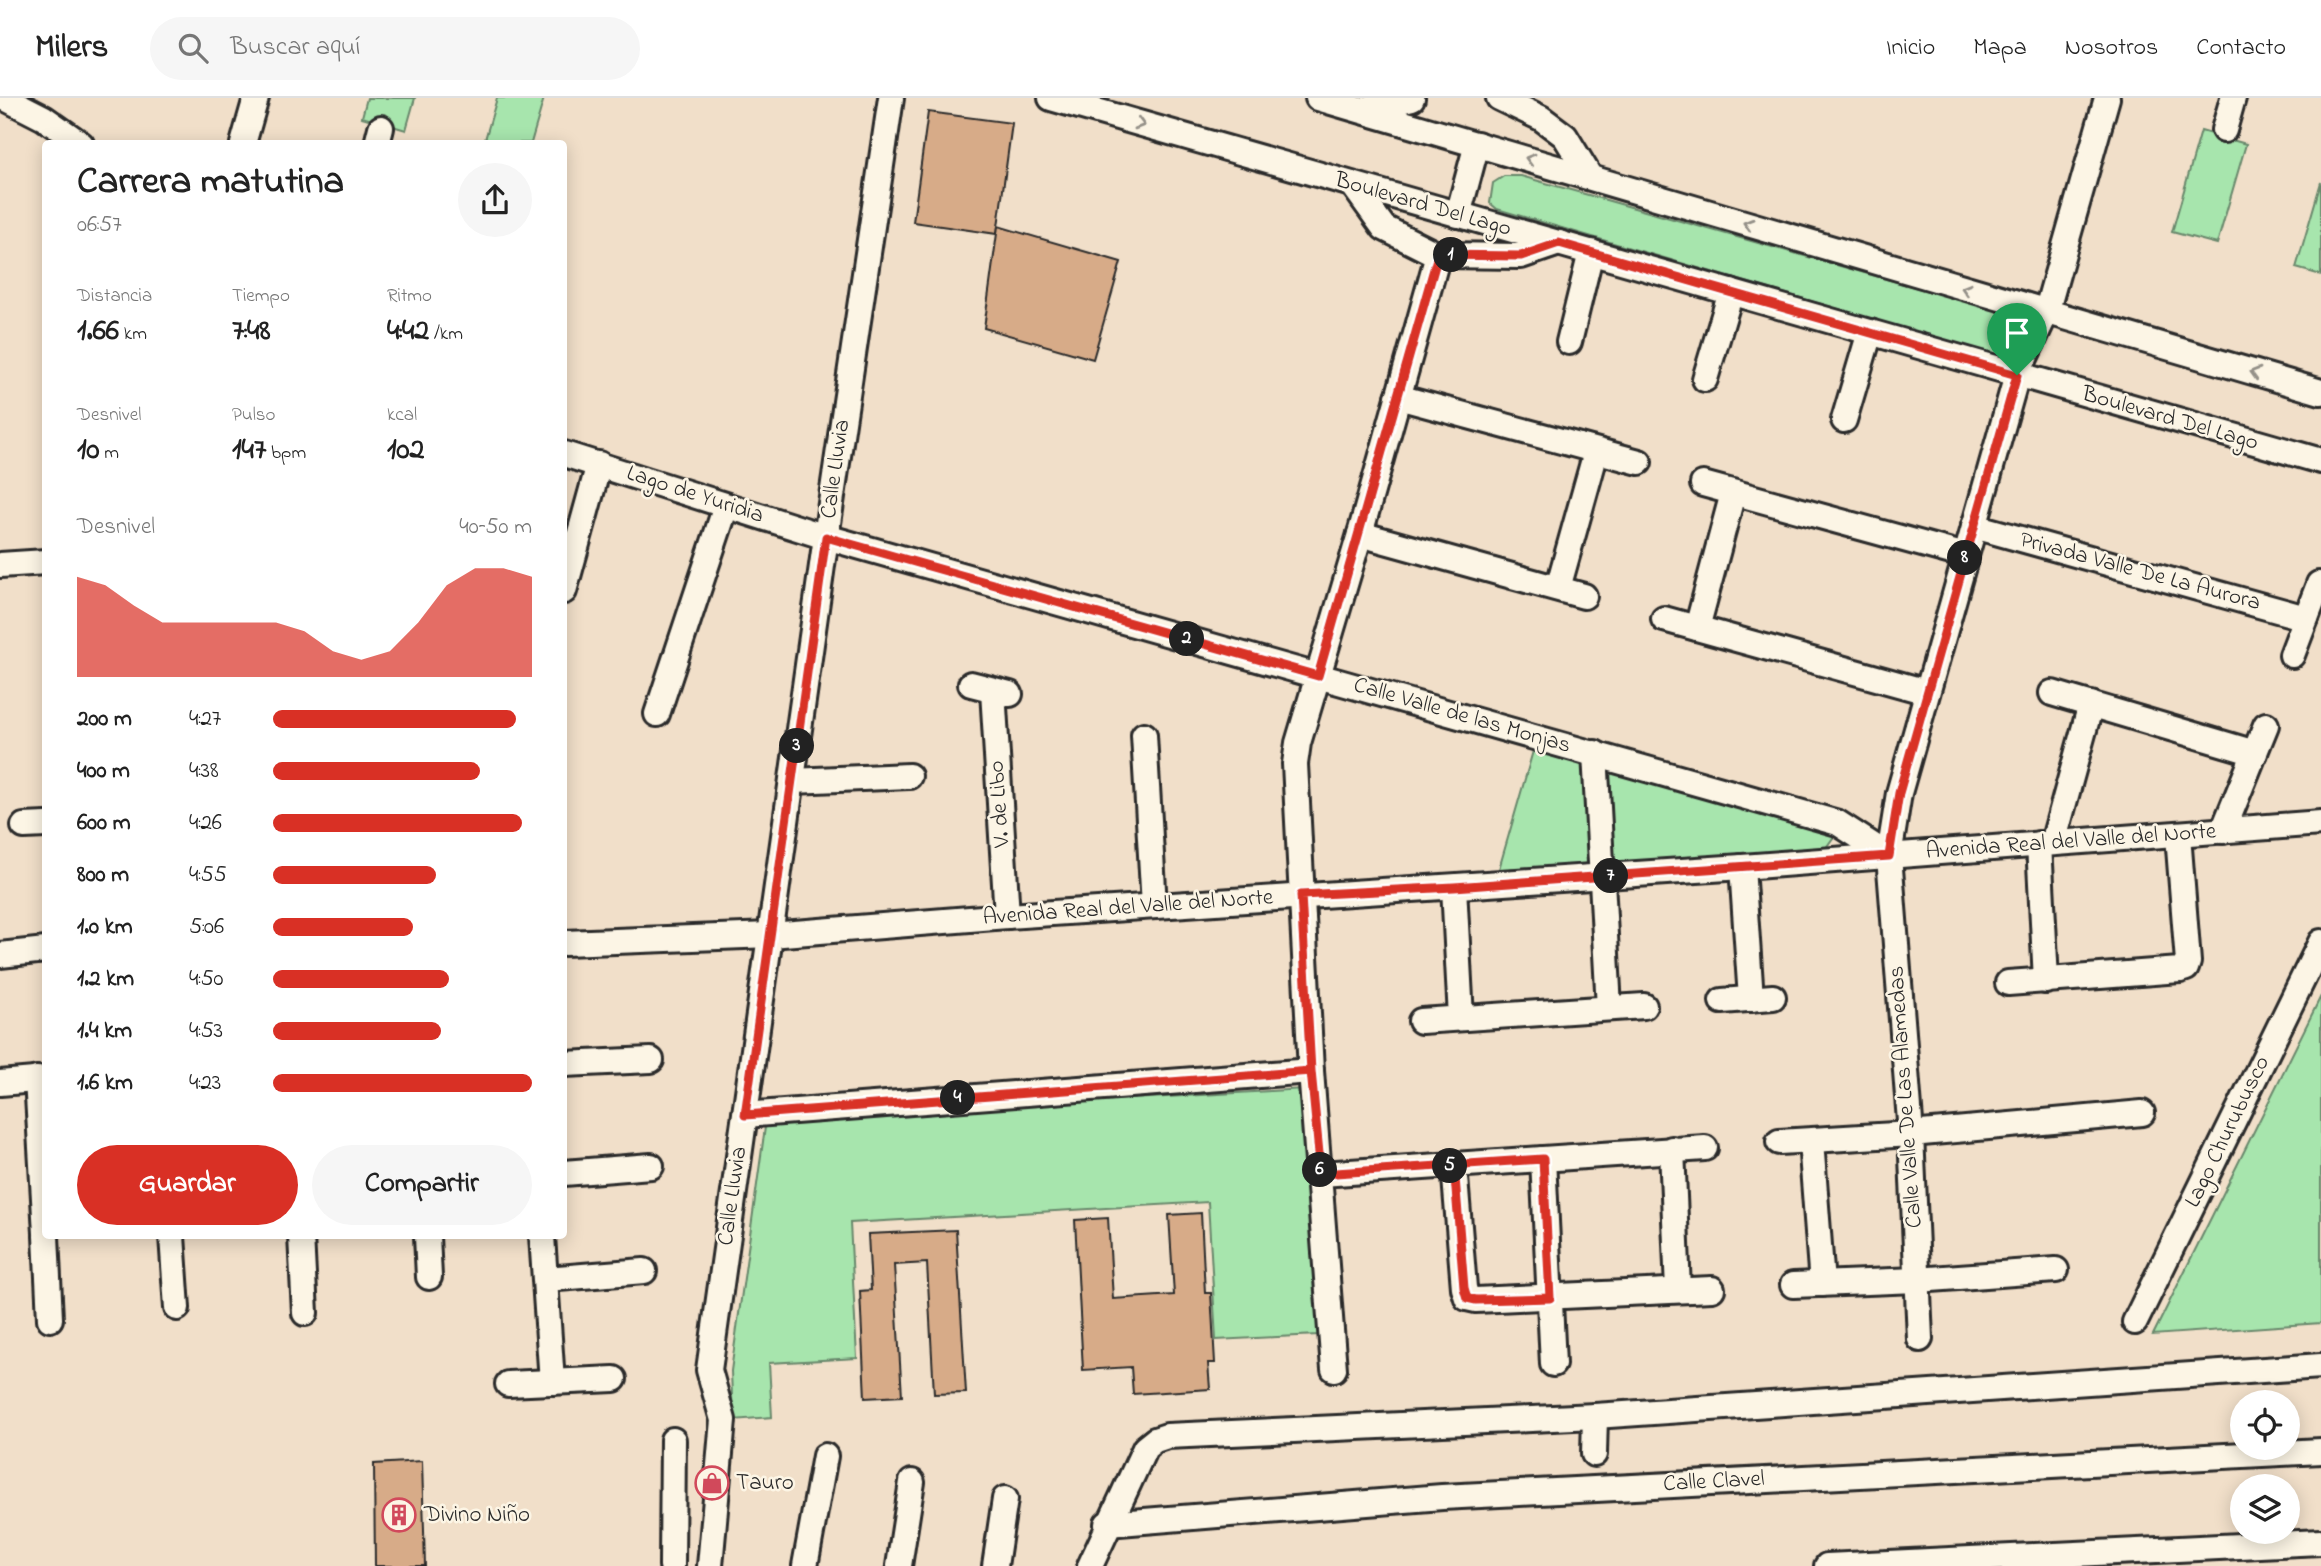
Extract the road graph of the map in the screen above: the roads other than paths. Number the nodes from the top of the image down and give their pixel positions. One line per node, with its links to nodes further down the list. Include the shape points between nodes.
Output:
1 (5, 98): 12 (street)
2 (256, 98): 13 (street)
3 (891, 98): 40 (street, Calle Lluvia)
4 (1051, 98): 16 (street, Boulevard Del Lago, one-way to 16)
5 (1318, 98): 10 (street)
6 (1412, 98): 10 (street)
7 (1499, 98): 15 (street, via 1541,118 1565,136)
8 (2107, 98): 22 (street, Calle Valle De Las Alamedas)
9 (2233, 98): 11 (street)
10 (1361, 111): 14 (street)
11 (2224, 130)
12 (75, 140)
13 (244, 140)
14 (1476, 144): 15 (street, one-way to 14); 17 (street)
15 (1590, 177): 22 (street, one-way to 15)
16 (1353, 185): 17 (street, Boulevard Del Lago); 20 (street, via 1384,228)
17 (1458, 215): 18 (street, Boulevard Del Lago)
18 (1559, 243): 19 (street, Boulevard Del Lago); 20 (street, via 1521,256)
19 (1591, 252): 21 (street, Boulevard Del Lago); 24 (street)
20 (1438, 255): 28 (street)
21 (1731, 292): 23 (street, Boulevard Del Lago); 26 (street)
22 (2046, 313): 25 (street, Calle Valle De Las Alamedas); 27 (street, one-way to 22)
23 (1870, 332): 25 (street, Boulevard Del Lago); 29 (street)
24 (1570, 342)
25 (2017, 375): 32 (street, Boulevard Del Lago); 38 (street, Calle Valle De Las Alamedas)
26 (1705, 379)
27 (2321, 392)
28 (1398, 397): 30 (street); 39 (street)
29 (1843, 420)
30 (1597, 452): 33 (street); 46 (street)
31 (567, 455): 34 (street, Lago de Yuridia)
32 (2321, 461)
33 (1639, 462)
34 (599, 464): 37 (street, Lago de Yuridia); 44 (street)
35 (1703, 484): 36 (street)
36 (1733, 493): 41 (street); 50 (street)
37 (726, 506): 40 (street, Lago de Yuridia); 57 (street)
38 (1974, 526): 41 (street, Calle Valle De Las Alamedas); 48 (street, Privada Valle De La Aurora)
39 (1360, 534): 46 (street); 52 (street)
40 (826, 537): 52 (street, Calle Valle de las Monjas); 63 (street, Calle Lluvia)
41 (1966, 555): 54 (street, Calle Valle De Las Alamedas)
42 (42, 562): 43 (street)
43 (0, 565)
44 (567, 581)
45 (2319, 584): 48 (street)
46 (1558, 588): 47 (street)
47 (1584, 596)
48 (2306, 618): 51 (street)
49 (1664, 619): 50 (street)
50 (1698, 628): 54 (street)
51 (2292, 655)
52 (1318, 676): 61 (street, Calle Valle de las Monjas); 72 (street, via 1295,764)
53 (991, 690): 74 (street, V. de Libo)
54 (1927, 692): 68 (street, Calle Valle De Las Alamedas, via 1899,793)
55 (2052, 693): 56 (street)
56 (2091, 704): 60 (street); 67 (street)
57 (657, 714)
58 (2266, 725): 60 (street)
59 (1143, 735): 73 (street)
60 (2255, 753): 65 (street)
61 (1595, 754): 68 (street, Calle Valle de las Monjas, via 1838,823); 70 (street)
62 (908, 774): 63 (street)
63 (792, 781): 75 (street, Calle Lluvia)
64 (2321, 823): 65 (street, Avenida Real del Valle del Norte)
65 (2223, 831): 66 (street, Avenida Real del Valle del Norte)
66 (2178, 835): 67 (street, Avenida Real del Valle del Norte); 80 (street, via 2186,968)
67 (2046, 844): 68 (street, Avenida Real del Valle del Norte); 80 (street)
68 (1889, 856): 69 (street, Avenida Real del Valle del Norte); 95 (street, Calle Valle De Las Alamedas)
69 (1742, 867): 70 (street, Avenida Real del Valle del Norte); 82 (street, via 1762,998)
70 (1602, 877): 71 (street, Avenida Real del Valle del Norte); 84 (street)
71 (1454, 887): 72 (street, Avenida Real del Valle del Norte); 85 (street)
72 (1301, 895): 73 (street, Avenida Real del Valle del Norte); 89 (street)
73 (1154, 906): 74 (street, Avenida Real del Valle del Norte)
74 (1007, 916): 75 (street, Avenida Real del Valle del Norte)
75 (770, 935): 77 (street, Avenida Real del Valle del Norte); 94 (street, Calle Lluvia)
76 (2321, 942): 123 (street, Lago Churubusco)
77 (567, 943)
78 (42, 950): 79 (street)
79 (0, 954)
80 (2046, 981): 81 (street)
81 (2008, 983)
82 (1722, 1001)
83 (1644, 1006): 84 (street)
84 (1609, 1009): 85 (street)
85 (1461, 1018): 86 (street)
86 (1422, 1021)
87 (651, 1060): 88 (street)
88 (567, 1064)
89 (1311, 1071): 94 (street); 104 (street)
90 (41, 1079): 91 (street); 92 (street)
91 (0, 1083)
92 (42, 1110)
93 (2142, 1113): 95 (street)
94 (745, 1115): 141 (street, Calle Lluvia, via 709,1370 723,1420)
95 (1911, 1134): 96 (street); 114 (street, Calle Valle De Las Alamedas)
96 (1811, 1141): 97 (street); 115 (street)
97 (1779, 1142)
98 (1705, 1148): 99 (street)
99 (1672, 1149): 100 (street); 118 (street)
100 (1543, 1159): 101 (street); 119 (street)
101 (1454, 1165): 104 (street); 119 (street, via 1467,1298)
102 (651, 1166): 103 (street)
103 (567, 1173)
104 (1321, 1174): 127 (street)
105 (46, 1239): 122 (street)
106 (172, 1239): 120 (street)
107 (301, 1239): 121 (street)
108 (426, 1239): 112 (street)
109 (542, 1239): 113 (street)
110 (2056, 1270): 114 (street)
111 (643, 1271): 113 (street)
112 (429, 1277)
113 (546, 1279): 129 (street)
114 (1917, 1280): 115 (street); 124 (street, Calle Valle De Las Alamedas)
115 (1822, 1284): 116 (street)
116 (1793, 1285)
117 (1712, 1289): 118 (street)
118 (1678, 1290): 119 (street)
119 (1550, 1298): 125 (street)
120 (177, 1308)
121 (305, 1313)
122 (50, 1319)
123 (2135, 1322)
124 (1920, 1339)
125 (1553, 1364)
126 (2321, 1366): 131 (street)
127 (1334, 1369)
128 (614, 1379): 129 (street)
129 (552, 1381): 130 (street)
130 (508, 1384)
131 (1595, 1416): 134 (street); 138 (street, via 1167,1436 1145,1448)
132 (673, 1440): 140 (street)
133 (2321, 1451): 138 (street, Calle Clavel, via 1442,1497)
134 (1594, 1454)
135 (825, 1456): 142 (street)
136 (912, 1482): 143 (street)
137 (1005, 1499): 144 (street)
138 (1107, 1524): 145 (street)
139 (2321, 1542): 146 (street)
140 (672, 1566)
141 (710, 1566)
142 (805, 1566)
143 (899, 1566)
144 (996, 1566)
145 (1090, 1566)
146 (1827, 1566)

